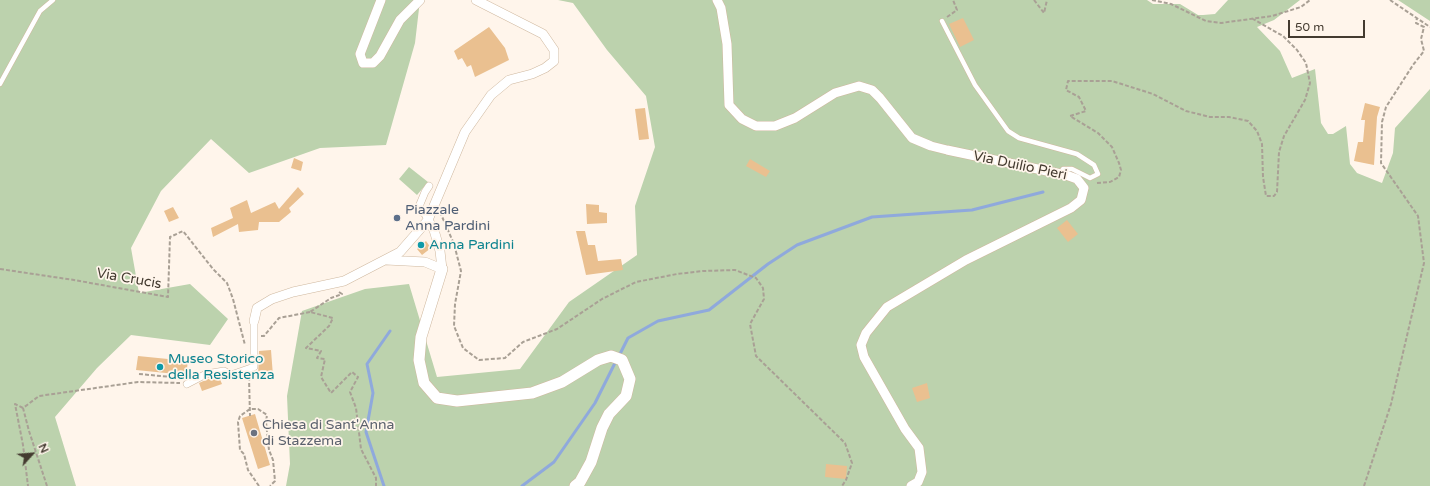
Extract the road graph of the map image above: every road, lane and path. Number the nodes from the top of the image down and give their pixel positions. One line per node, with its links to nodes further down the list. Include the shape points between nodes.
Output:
1 (53, 0): 16 (lane, via 40,11)
2 (381, 0): 3 (street, via 360,54 363,63 373,63 380,56 400,20)
3 (420, 0)
4 (476, 0): 20 (street, via 543,34 554,50 554,61 539,71 509,80 491,95 465,132)
5 (717, 0): 17 (street, Via Duilio Pieri, via 727,44 729,105 742,119 756,126 775,126 795,118 835,93 859,86 872,90 912,138 931,146)
6 (952, 0): 14 (path, via 957,10)
7 (1034, 0): 8 (path, via 1044,13)
8 (1047, 0)
9 (1152, 0): 13 (path, via 1171,4 1206,21 1221,23)
10 (1310, 0): 13 (path, via 1289,11)
11 (1390, 0): 12 (path)
12 (1417, 18): 15 (path); 44 (path, via 1416,23 1424,27 1421,39 1424,51 1386,107 1382,122 1381,163 1418,216 1424,263 1391,404)
13 (1253, 19): 18 (path, via 1283,36 1297,50 1306,63 1310,83 1305,100 1282,141 1277,192 1274,196 1266,196 1262,144 1257,131 1248,121 1210,117 1186,111 1153,94 1112,81 1068,81 1066,90 1079,97 1086,111 1070,116 1098,133 1117,155 1121,170 1118,177 1110,182)
14 (942, 21): 17 (lane, via 975,85 1008,132 1019,138 1077,154 1094,165 1098,174 1090,178 1072,169)
15 (1430, 27)
16 (0, 84)
17 (1060, 173): 18 (street, Via Duilio Pieri, via 1077,178)
18 (1083, 185): 43 (street, Via Duilio Pieri, via 1081,200 1071,208 1001,242 911,292 887,307 866,333 862,345 864,357 905,429 920,448 922,472 918,482)
19 (430, 186): 21 (street, via 418,209)
20 (435, 205): 21 (street); 42 (path, via 443,215 461,271 454,326 463,348 480,360 505,358 523,342 557,329 602,299 636,282 703,271 735,270 756,278 764,288 764,299 750,324 756,356 845,443 852,463)
21 (428, 220): 22 (street, via 400,252); 24 (street, via 434,230)
22 (384, 260): 24 (street, via 425,262); 25 (street, via 344,281)
23 (0, 269): 29 (path, Via Crucis, via 168,296 170,237 183,231 227,283)
24 (442, 269): 41 (street, via 421,337 419,360 424,383 438,398 457,401 532,393 562,382 598,360 611,356 622,360 630,378 626,396 609,414 591,462)
25 (328, 284): 26 (path, via 342,294); 27 (street, via 272,300 257,308)
26 (310, 312): 28 (path, via 279,318); 40 (path, via 333,318 329,326 306,348 321,351 318,358 325,359 321,377 331,392 352,372 358,377 350,392 356,408 361,448 376,478)
27 (254, 321): 30 (street, via 254,367)
28 (264, 336)
29 (245, 346)
30 (249, 369): 32 (street, via 230,375 224,371 206,374); 34 (path)
31 (139, 374): 32 (path)
32 (188, 380): 33 (path, via 138,382 66,391 38,396)
33 (23, 408): 36 (path, via 15,404 24,445); 37 (path)
34 (250, 409): 35 (path); 38 (path, via 240,416 238,422 240,450 244,454 248,470); 39 (path, via 267,415 269,450 273,460 275,481)
35 (250, 416)
36 (28, 486)
37 (47, 486)
38 (259, 486)
39 (270, 486)
40 (376, 486)
41 (575, 486)
42 (842, 486)
43 (911, 486)
44 (1364, 486)

